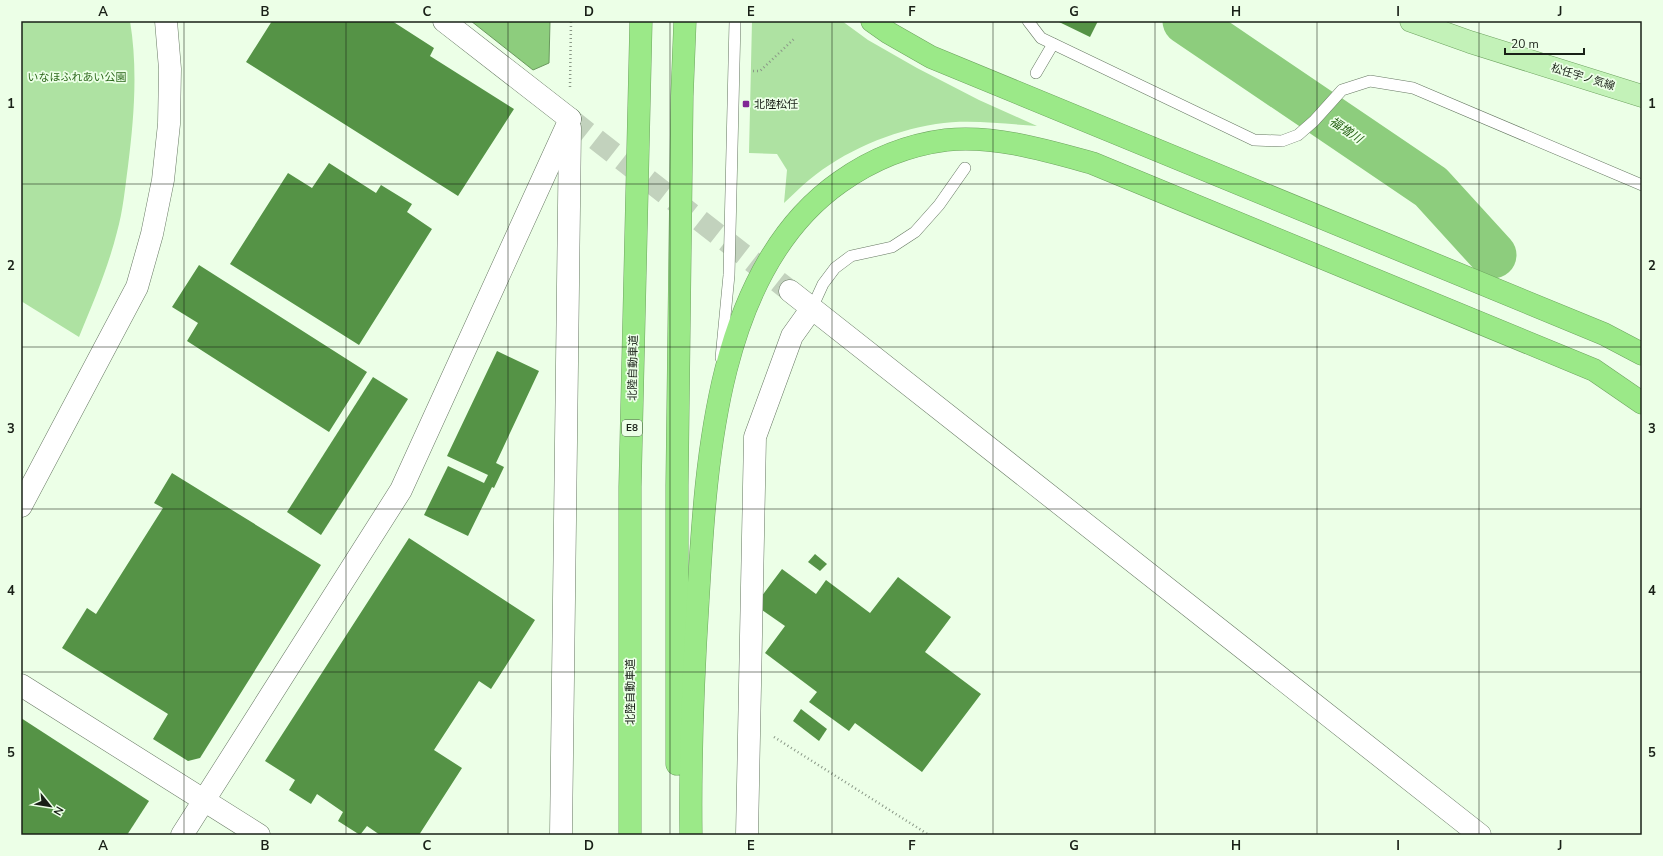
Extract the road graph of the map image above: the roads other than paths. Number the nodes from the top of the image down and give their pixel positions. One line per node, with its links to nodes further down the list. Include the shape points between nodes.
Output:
1 (166, 21): 24 (street, via 170,69 167,145 152,234 137,287)
2 (444, 21): 12 (street)
3 (641, 21): 30 (highway, 北陸自動車道 / E8, via 630,487)
4 (685, 21): 31 (highway, via 677,486)
5 (735, 21): 23 (lane, via 729,275)
6 (872, 21): 17 (highway, via 931,57)
7 (1028, 21): 9 (lane, via 1041,38)
8 (1411, 21): 11 (main road, 松任宇ノ気線)
9 (1052, 44): 10 (lane); 14 (lane, via 1254,140 1282,141 1298,135 1342,90 1370,81 1413,88)
10 (1036, 73)
11 (1642, 96)
12 (570, 119): 26 (street, via 401,490); 29 (street)
13 (965, 168): 16 (lane, via 939,205 915,232 892,247 851,256 836,268 823,284)
14 (1642, 185)
15 (790, 291): 16 (street)
16 (812, 308): 33 (street, via 792,336 755,437); 34 (street)
17 (1604, 334): 18 (highway); 19 (highway)
18 (1642, 343)
19 (1642, 354)
20 (1594, 370): 21 (highway); 22 (highway); 23 (highway, via 1092,163 1045,149 994,140 946,140 902,150 860,167 824,193 793,224 750,294 735,335)
21 (1642, 388)
22 (1642, 403)
23 (717, 414): 32 (highway, via 710,454 700,564 693,680)
24 (21, 506)
25 (21, 685): 26 (street)
26 (204, 800): 27 (street); 28 (street)
27 (182, 835)
28 (259, 835)
29 (561, 835)
30 (630, 835)
31 (676, 835)
32 (691, 835)
33 (747, 835)
34 (1480, 835)

